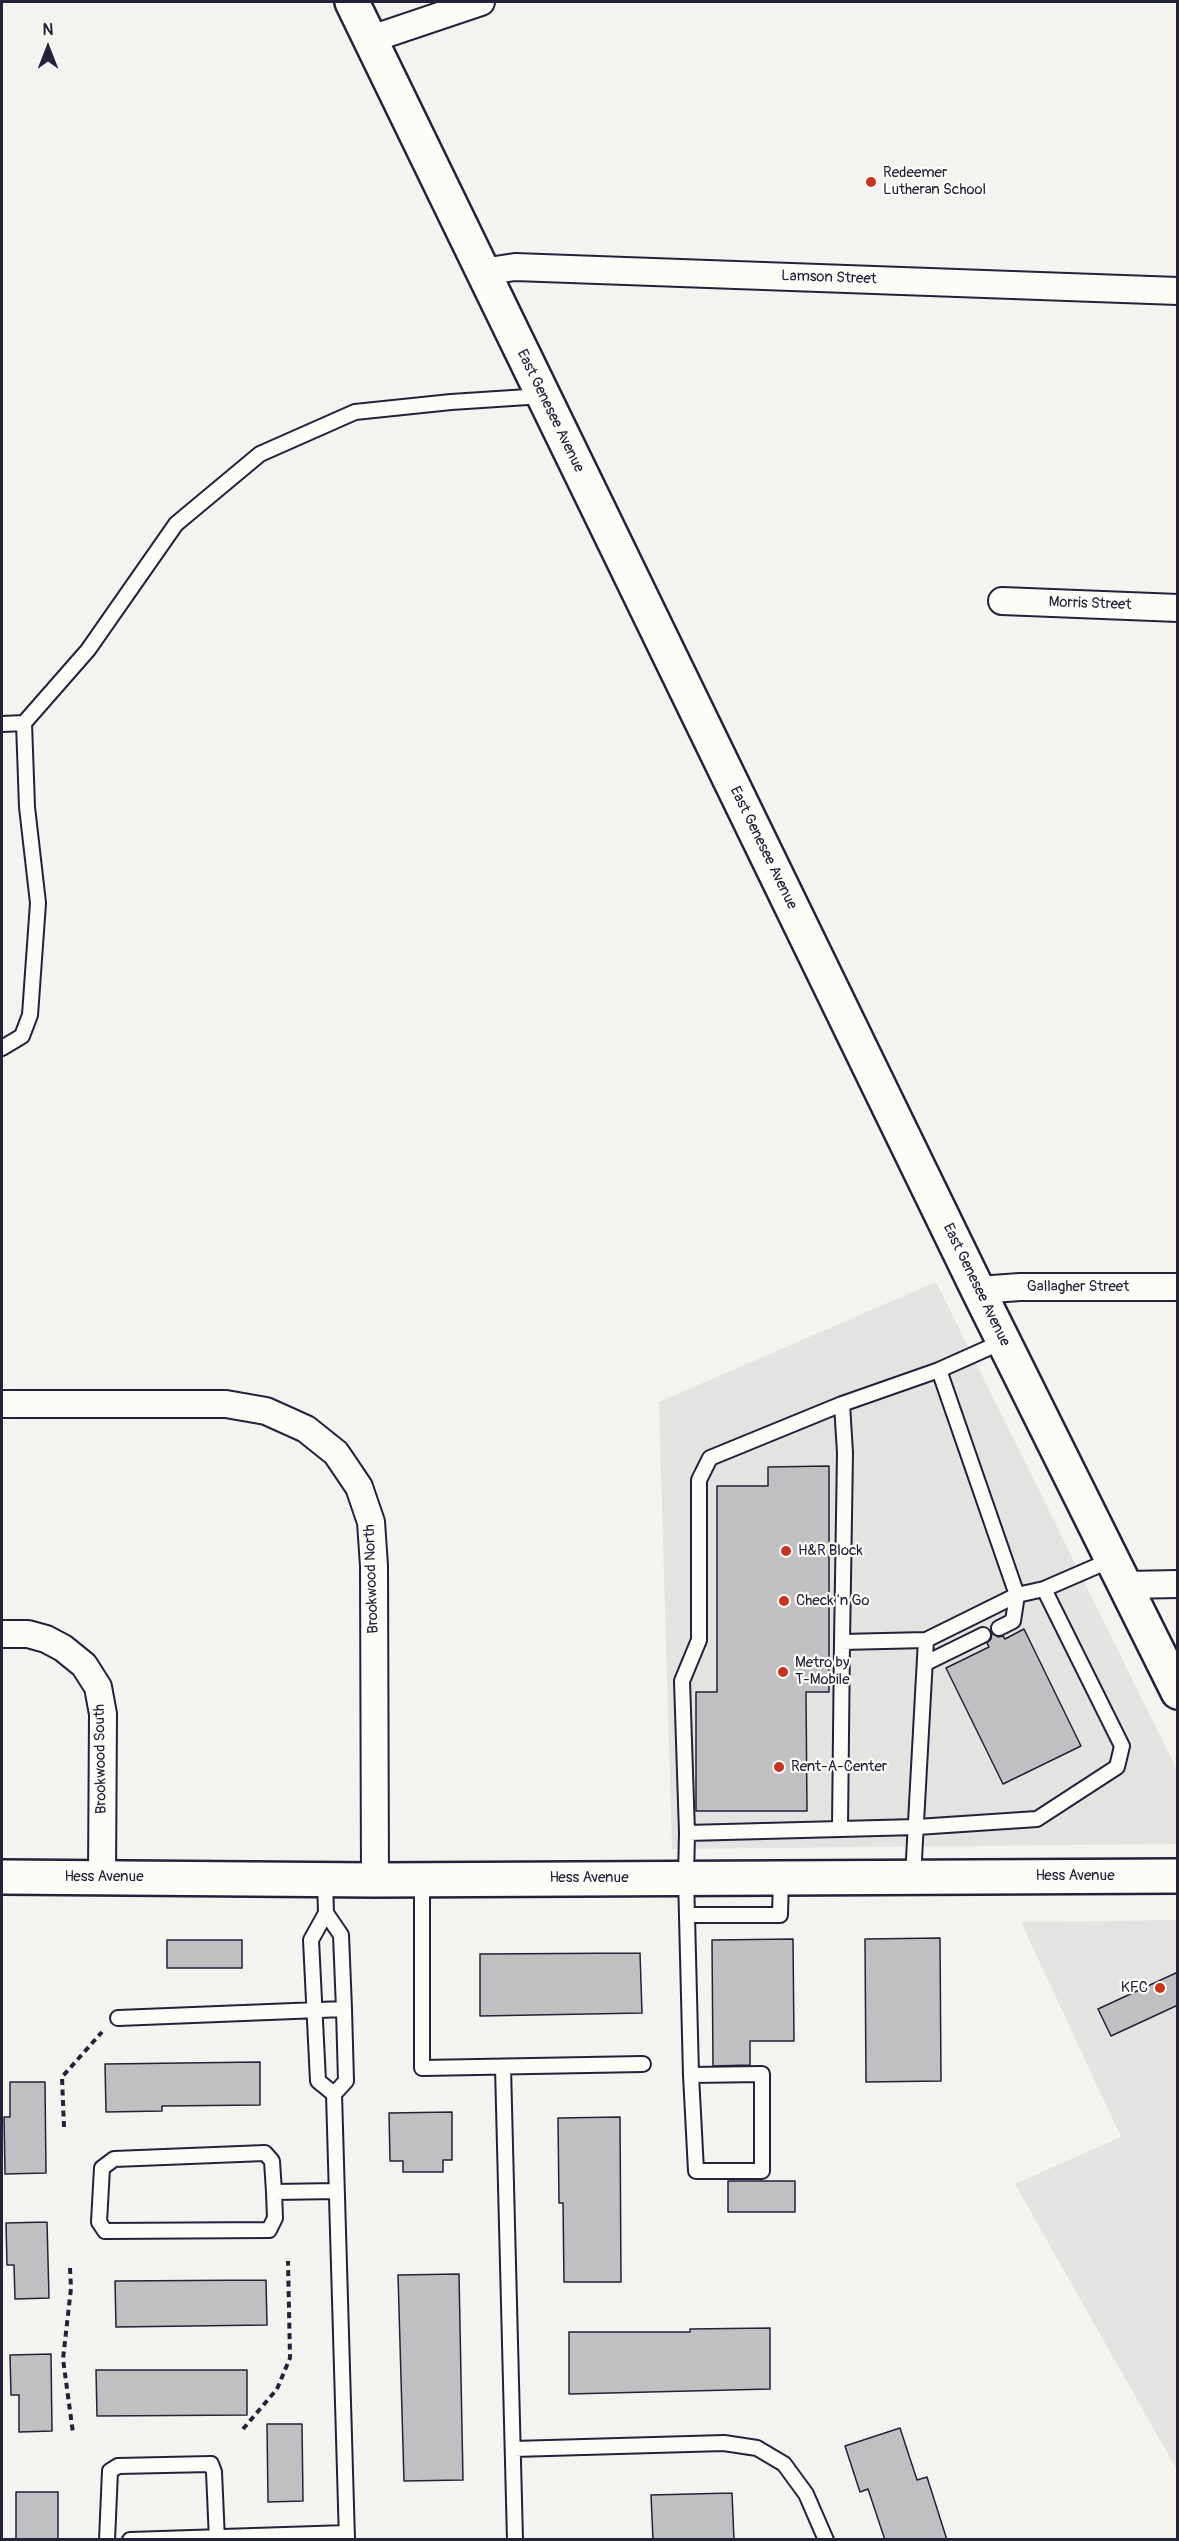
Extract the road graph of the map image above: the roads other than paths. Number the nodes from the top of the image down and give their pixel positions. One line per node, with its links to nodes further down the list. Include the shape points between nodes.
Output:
1 (352, 2): 3 (main road, East Genesee Avenue)
2 (480, 2): 3 (street)
3 (370, 39): 4 (main road, East Genesee Avenue)
4 (482, 272): 5 (street, Lamson Street, via 515,267); 6 (main road, East Genesee Avenue)
5 (1178, 291)
6 (543, 396): 9 (lane, via 355,412 260,454 176,524 88,650); 13 (main road, East Genesee Avenue)
7 (1002, 601): 8 (street, Morris Street)
8 (1178, 608)
9 (24, 723): 10 (lane); 11 (lane, via 27,807 38,903 30,1016 22,1035)
10 (2, 724)
11 (2, 1048)
12 (1178, 1287): 13 (street, Gallagher Street)
13 (978, 1290): 14 (main road, East Genesee Avenue)
14 (1004, 1341): 15 (lane); 18 (main road, East Genesee Avenue)
15 (939, 1370): 17 (lane); 21 (lane)
16 (2, 1404): 39 (street, Brookwood North, via 226,1404 266,1411 306,1429 336,1453 359,1487 371,1522)
17 (842, 1404): 26 (lane); 31 (lane, via 710,1458 699,1480 699,1640 682,1681)
18 (1118, 1573): 19 (street); 20 (lane); 28 (main road, East Genesee Avenue)
19 (1178, 1584)
20 (1044, 1589): 21 (lane); 30 (lane, via 1122,1746 1117,1767 1037,1819)
21 (1017, 1595): 22 (lane, via 1013,1621); 25 (lane)
22 (999, 1628)
23 (2, 1634): 34 (street, Brookwood South, via 28,1634 63,1648 84,1665 98,1687 103,1714)
24 (983, 1635): 27 (lane)
25 (926, 1640): 26 (lane); 27 (lane)
26 (842, 1642): 29 (lane)
27 (926, 1663): 30 (lane)
28 (1178, 1692)
29 (840, 1827): 30 (lane); 31 (lane)
30 (917, 1827): 37 (lane)
31 (687, 1833): 35 (lane)
32 (1178, 1876): 37 (main road, Hess Avenue)
33 (2, 1877): 34 (main road, Hess Avenue)
34 (102, 1877): 38 (main road, Hess Avenue)
35 (686, 1877): 36 (main road, Hess Avenue); 40 (main road, Hess Avenue); 42 (lane)
36 (781, 1877): 37 (main road, Hess Avenue); 42 (lane, via 780,1915)
37 (913, 1877)
38 (325, 1879): 39 (main road, Hess Avenue); 41 (lane)
39 (375, 1880): 40 (main road, Hess Avenue)
40 (422, 1880): 47 (lane, via 422,2068)
41 (326, 1913): 43 (lane, via 341,1935); 44 (lane, via 311,1940)
42 (688, 1915): 48 (lane)
43 (344, 2009): 44 (lane); 49 (lane, via 346,2081)
44 (315, 2010): 45 (lane); 49 (lane, via 318,2081)
45 (118, 2018)
46 (643, 2064): 47 (lane)
47 (503, 2067): 52 (lane)
48 (691, 2075): 48 (lane, via 696,2171 762,2171 762,2074)
49 (334, 2094): 50 (lane)
50 (336, 2191): 51 (lane); 53 (lane)
51 (274, 2192): 51 (lane, via 272,2161 265,2153 114,2159 102,2168 99,2222 105,2231 270,2230 275,2218)
52 (514, 2449): 57 (lane); 58 (lane, via 724,2443 756,2448 784,2464 806,2494)
53 (347, 2536): 54 (lane)
54 (217, 2538): 55 (lane, via 211,2464 118,2466 110,2471); 56 (lane)
55 (106, 2540)
56 (130, 2540)
57 (515, 2540)
58 (826, 2540)

